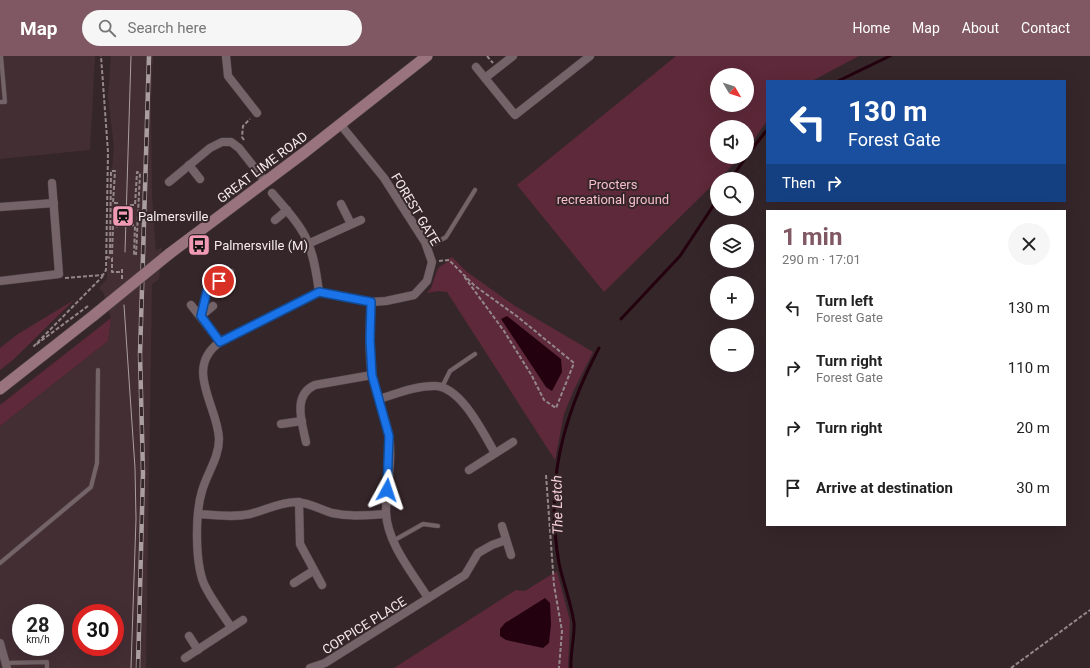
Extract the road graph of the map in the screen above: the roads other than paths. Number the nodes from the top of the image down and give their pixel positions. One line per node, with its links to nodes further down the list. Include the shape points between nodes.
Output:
1 (2, 56): 8 (lane, via 5,102)
2 (226, 56): 9 (street, via 228,76)
3 (427, 56): 10 (main road, GREAT LIME ROAD)
4 (513, 56): 7 (street)
5 (590, 56): 7 (street, via 515,115)
6 (476, 67): 7 (street)
7 (484, 78)
8 (0, 102)
9 (257, 113)
10 (340, 124): 14 (main road, GREAT LIME ROAD); 26 (street, FOREST GATE, via 384,178)
11 (189, 165): 12 (street); 13 (street); 14 (street, via 210,148 222,142 231,142 239,148)
12 (200, 179)
13 (169, 182)
14 (266, 182): 39 (main road, GREAT LIME ROAD, bridge, via 169,254)
15 (52, 183): 18 (street)
16 (475, 190): 26 (lane, via 446,236)
17 (272, 193): 21 (street)
18 (54, 203): 20 (street); 28 (street, via 60,274)
19 (341, 204): 24 (street)
20 (0, 207)
21 (287, 210): 22 (street); 25 (street)
22 (275, 220)
23 (361, 220): 24 (street)
24 (351, 224): 25 (street)
25 (310, 243): 29 (street)
26 (428, 248): 30 (street, FOREST GATE, via 432,262 427,281 414,295 398,300)
27 (232, 271): 33 (lane, via 207,291)
28 (0, 281)
29 (319, 292): 30 (street, FOREST GATE); 34 (street)
30 (371, 302): 37 (street)
31 (191, 305): 33 (street)
32 (213, 306): 33 (street)
33 (201, 316): 34 (street)
34 (220, 342): 48 (street, via 208,354 202,372 219,440 202,490)
35 (475, 354): 38 (lane, via 450,371)
36 (98, 370): 55 (lane, via 97,463 91,487)
37 (372, 375): 40 (street); 41 (street, via 310,387 300,403)
38 (442, 387): 40 (street, via 421,388); 45 (street, via 461,400)
39 (0, 389)
40 (379, 399): 49 (street, via 389,436)
41 (302, 421): 42 (street); 43 (street)
42 (281, 424)
43 (306, 442)
44 (513, 442): 45 (street)
45 (495, 453): 46 (street)
46 (469, 470)
47 (299, 502): 48 (street, via 280,504 240,516); 49 (street, via 331,512 356,516); 56 (street, via 300,544)
48 (198, 514): 61 (street, via 201,574 208,591)
49 (386, 514): 53 (street)
50 (438, 526): 53 (lane, via 423,524)
51 (502, 526): 52 (street)
52 (506, 540): 54 (street); 59 (street, COPPICE PLACE, via 492,544 478,553 467,573)
53 (394, 541): 59 (street)
54 (511, 555)
55 (0, 563)
56 (312, 571): 57 (street); 58 (street)
57 (294, 583)
58 (322, 585)
59 (428, 598): 68 (street, COPPICE PLACE, via 325,663)
60 (243, 620): 61 (street)
61 (231, 627): 64 (street)
62 (189, 636): 64 (street)
63 (0, 642): 66 (street)
64 (198, 650): 65 (street)
65 (185, 658)
66 (6, 665): 67 (lane, via 47,662)
67 (47, 668)
68 (310, 668)

